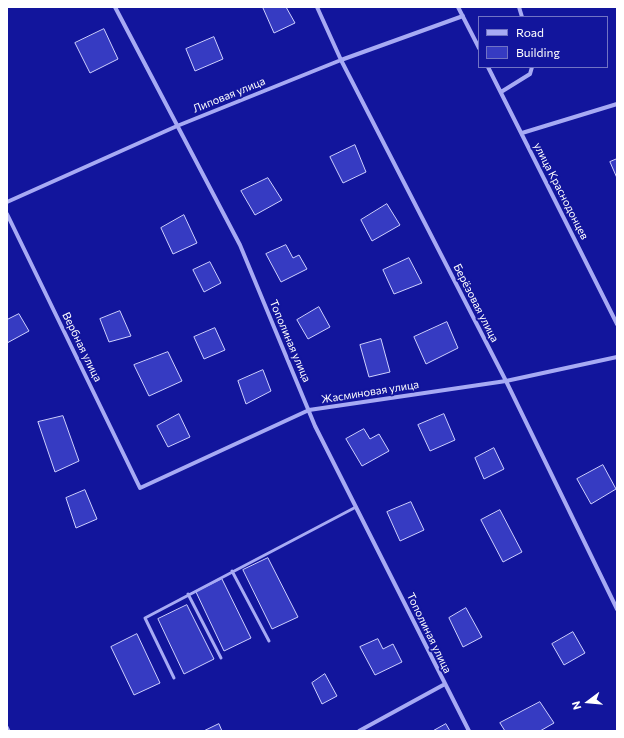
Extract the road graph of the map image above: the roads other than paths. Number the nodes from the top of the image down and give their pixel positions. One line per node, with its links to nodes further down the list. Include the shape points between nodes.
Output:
1 (115, 7): 11 (street, Тополиная улица)
2 (317, 7): 6 (street, Берёзовая улица)
3 (458, 7): 4 (street)
4 (463, 16): 5 (street); 6 (street, Липовая улица)
5 (478, 46)
6 (341, 60): 11 (street, Липовая улица); 17 (street, Берёзовая улица)
7 (489, 68): 9 (street, улица Краснодонцев)
8 (532, 68): 9 (street, via 530,74)
9 (501, 92): 12 (street, улица Краснодонцев)
10 (617, 104): 12 (street)
11 (177, 126): 13 (street, Липовая улица); 18 (street, Тополиная улица, via 240,245)
12 (522, 133): 15 (street, улица Краснодонцев)
13 (7, 202)
14 (7, 214): 19 (street, Вербная улица)
15 (617, 324)
16 (617, 357): 17 (street, Жасминовая улица)
17 (506, 381): 18 (street, Жасминовая улица); 23 (street, Берёзовая улица)
18 (309, 410): 19 (street, Жасминовая улица); 20 (street, Тополиная улица)
19 (140, 488)
20 (356, 507): 21 (lane); 27 (street, Тополиная улица)
21 (232, 571): 22 (lane); 24 (lane)
22 (188, 594): 25 (lane); 26 (lane, via 145,618)
23 (617, 609)
24 (269, 641)
25 (221, 658)
26 (174, 678)
27 (445, 684): 30 (street); 31 (street, Тополиная улица)
28 (7, 727): 29 (lane)
29 (9, 731)
30 (359, 731)
31 (469, 731)

